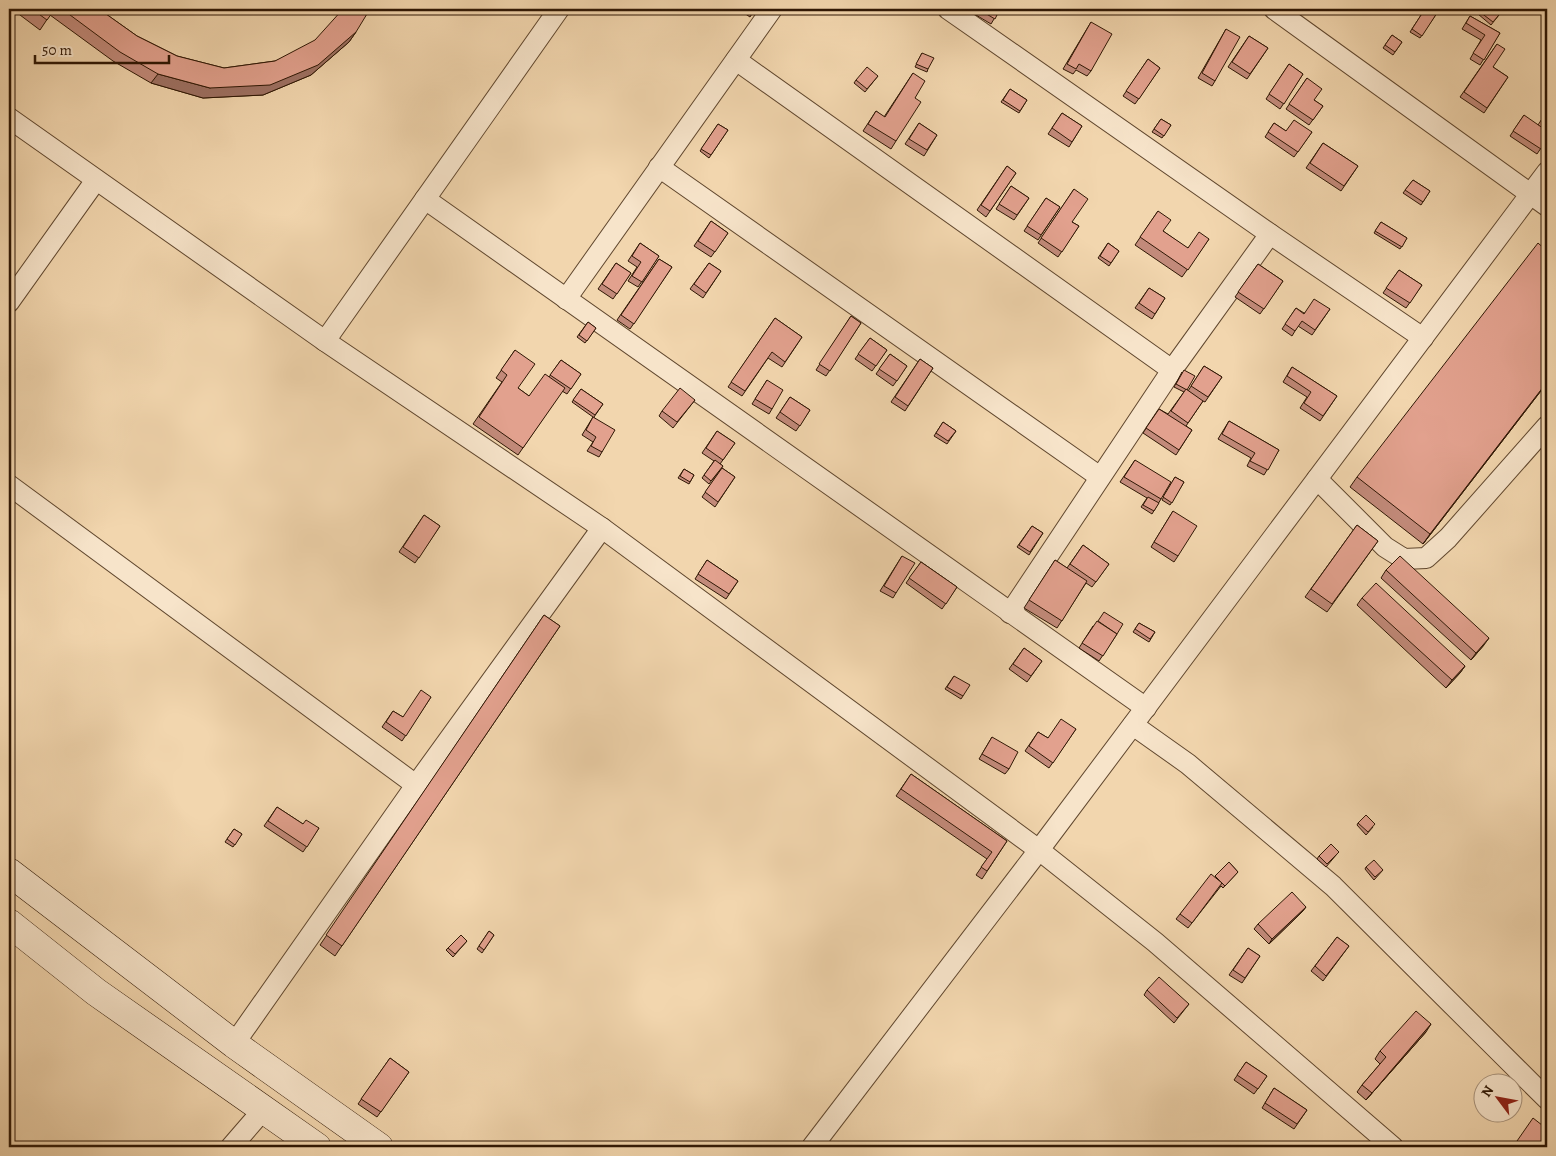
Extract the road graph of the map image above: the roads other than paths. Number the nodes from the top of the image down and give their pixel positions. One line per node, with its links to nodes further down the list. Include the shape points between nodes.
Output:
1 (559, 9): 10 (street)
2 (772, 9): 5 (street)
3 (948, 9): 12 (street)
4 (1274, 9): 11 (street)
5 (736, 60): 7 (street); 17 (street)
6 (9, 118): 9 (street)
7 (659, 168): 13 (street); 19 (street)
8 (1547, 172): 11 (street)
9 (96, 180): 14 (street); 16 (street)
10 (425, 199): 13 (street); 16 (street)
11 (1540, 200): 15 (street)
12 (1270, 234): 15 (street); 17 (street)
13 (566, 299): 23 (street)
14 (9, 302)
15 (1423, 338): 20 (street)
16 (325, 342): 22 (street)
17 (1172, 370): 19 (street)
18 (1547, 426): 20 (street, via 1448,538 1426,558 1404,559 1386,547)
19 (1100, 477): 23 (street)
20 (1317, 480): 24 (street)
21 (9, 485): 26 (street)
22 (602, 528): 26 (street); 27 (street)
23 (1010, 613): 24 (street)
24 (1146, 708): 25 (street)
25 (1133, 725): 27 (street); 31 (street, via 1188,764 1333,886)
26 (416, 786): 30 (street)
27 (1039, 850): 36 (street); 37 (street, via 1155,942)
28 (9, 872): 30 (main road)
29 (9, 923): 32 (main road, via 96,992)
30 (234, 1044): 35 (main road)
31 (1547, 1100)
32 (263, 1110): 33 (street); 34 (main road)
33 (231, 1147)
34 (317, 1147)
35 (379, 1147)
36 (812, 1147)
37 (1394, 1147)

